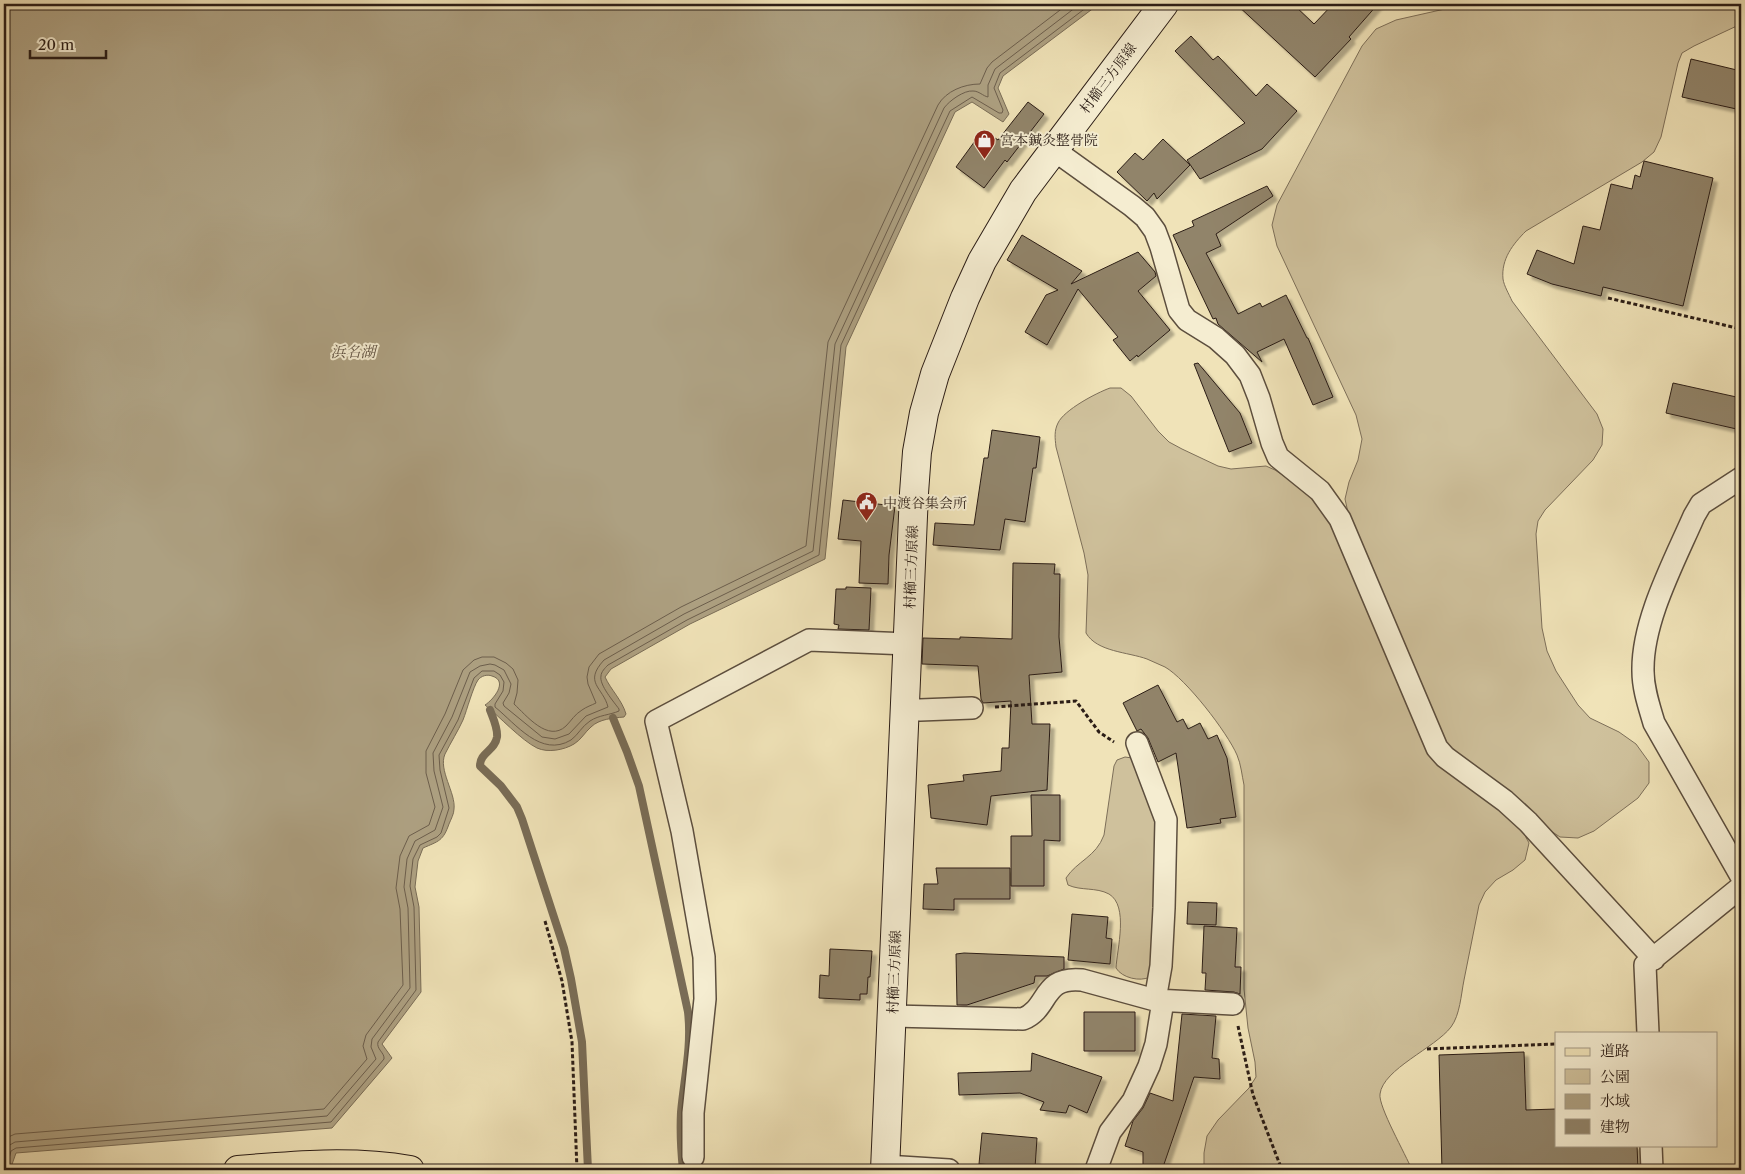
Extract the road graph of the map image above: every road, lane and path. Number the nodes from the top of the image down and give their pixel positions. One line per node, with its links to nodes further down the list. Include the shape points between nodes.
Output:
1 (1164, 4): 2 (main road, 村櫛三方原線)
2 (1054, 150): 6 (main road, 村櫛三方原線, via 1023,191 982,261 935,374 917,452); 13 (street, via 1144,217 1161,247 1180,310 1187,320 1235,354 1250,375 1278,457 1320,491 1340,519 1437,748 1528,822)
3 (1608, 298): 4 (path)
4 (1741, 329)
5 (1741, 478): 10 (street, via 1701,504 1694,516 1651,618 1644,644 1643,671 1646,698 1654,723)
6 (908, 644): 8 (main road, 村櫛三方原線); 21 (street, via 809,640 656,721 682,832 684,889 702,943 705,978 704,1020 693,1113)
7 (972, 708): 8 (street); 9 (path, via 1076,701 1099,732 1123,748)
8 (905, 709): 16 (main road, 村櫛三方原線)
9 (1137, 743): 14 (street, via 1166,820)
10 (1741, 876)
11 (1741, 887): 13 (street)
12 (545, 921): 25 (path, via 562,981 572,1042)
13 (1654, 958): 17 (street, via 1646,965)
14 (1159, 1001): 15 (street); 16 (street, via 1073,980 1056,984 1033,1013 1023,1019); 27 (street, via 1156,1044 1149,1066 1132,1101 1108,1136)
15 (1233, 1004): 28 (path, via 1253,1095)
16 (892, 1016): 22 (main road, 村櫛三方原線)
17 (1648, 1032)
18 (1555, 1044): 19 (path)
19 (1427, 1049)
20 (1651, 1146): 29 (street)
21 (693, 1157)
22 (885, 1168): 26 (street)
23 (238, 1170): 24 (main road, via 322,1164)
24 (410, 1170)
25 (577, 1170)
26 (949, 1170)
27 (1096, 1170)
28 (1282, 1170)
29 (1652, 1170)

